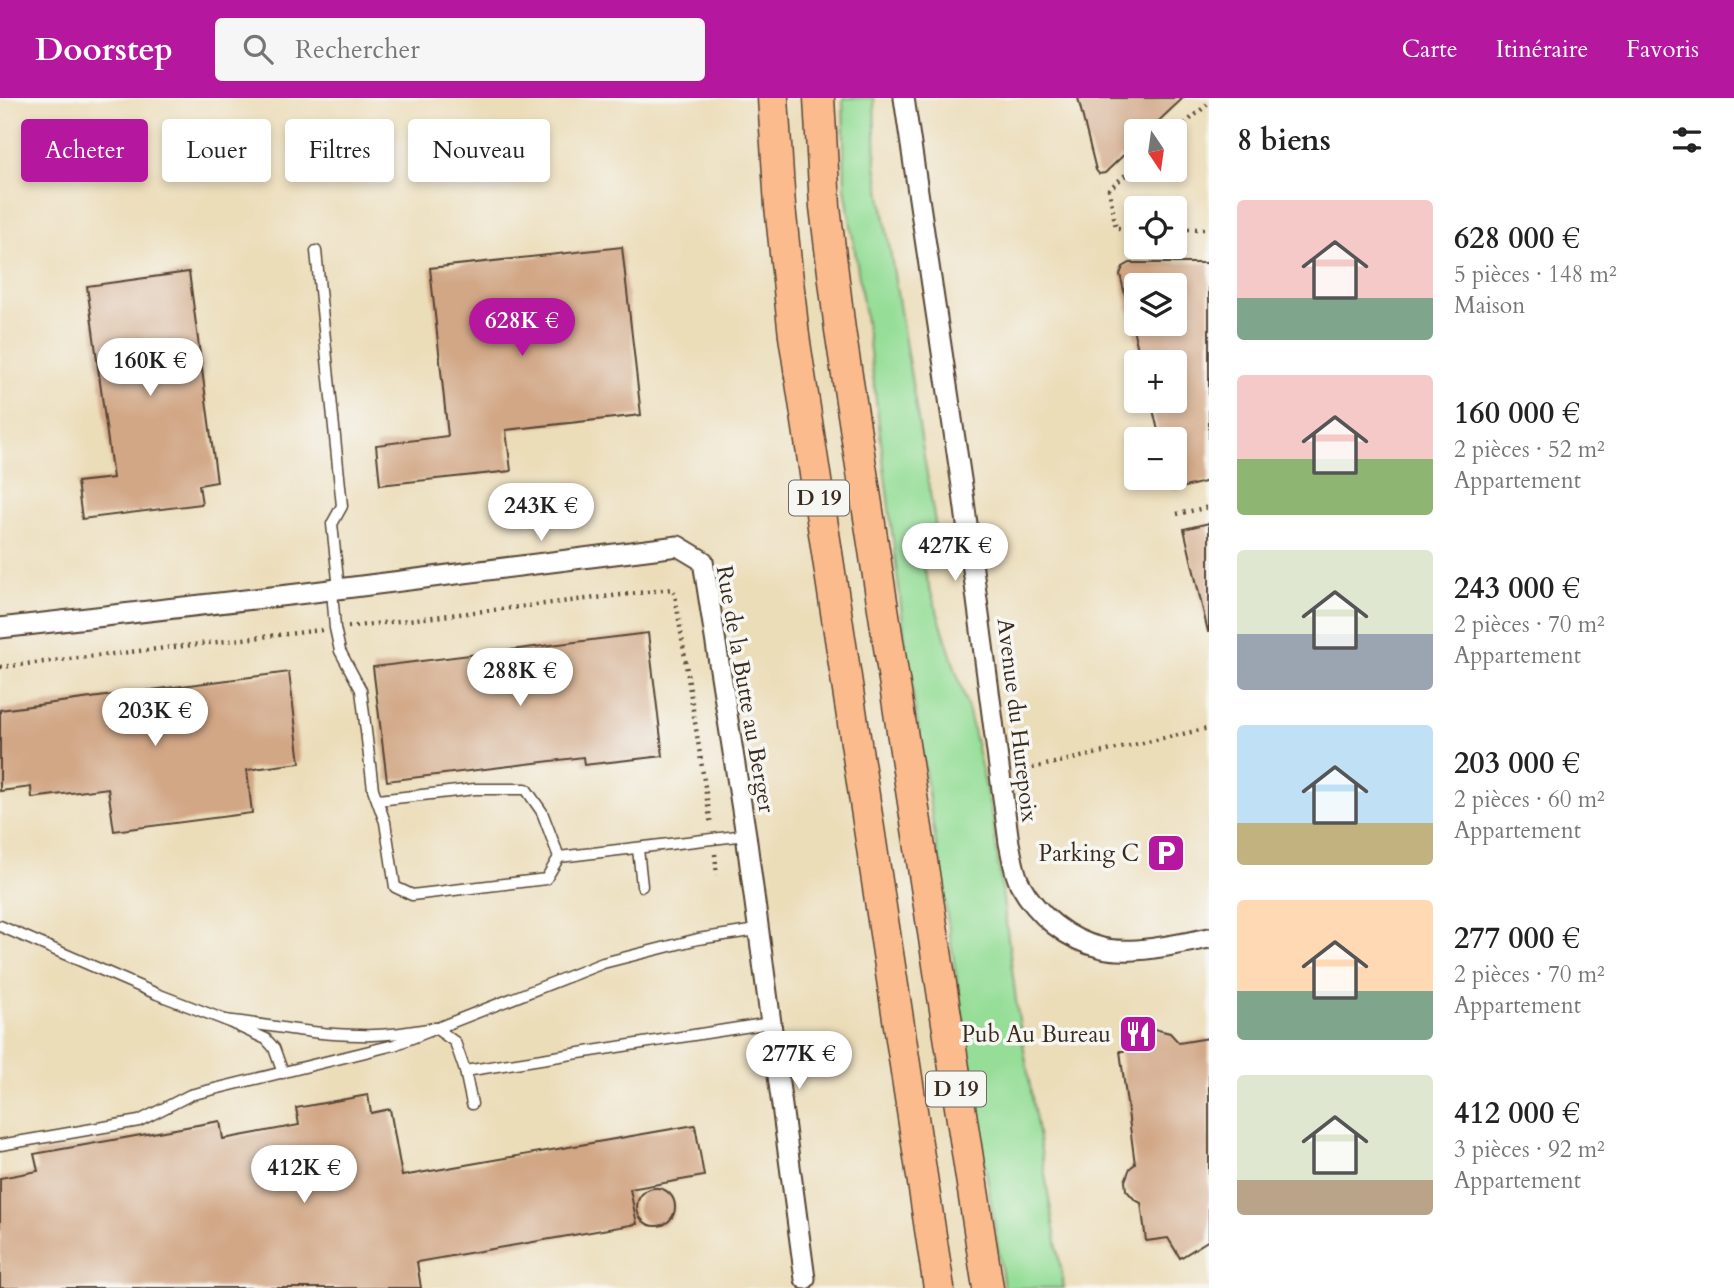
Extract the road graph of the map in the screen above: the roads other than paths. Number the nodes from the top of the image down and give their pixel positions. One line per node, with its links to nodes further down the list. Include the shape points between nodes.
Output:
1 (773, 98): 23 (main road, D 19, via 794,336)
2 (819, 98): 24 (main road, D 19, via 825,207 840,330)
3 (904, 98): 14 (street, Avenue du Hurepoix, via 1018,882 1039,911 1065,933 1103,949 1145,949)
4 (316, 251): 5 (lane, via 342,506 332,524)
5 (336, 590): 6 (street, Rue de la Butte au Berger); 7 (lane, via 335,628 361,690); 8 (street, Rue de la Butte au Berger, via 678,545 703,561)
6 (0, 628)
7 (378, 800): 10 (lane, via 475,789 526,789 542,811); 10 (lane, via 395,887 412,895 546,879)
8 (746, 835): 9 (lane); 13 (street, Rue de la Butte au Berger)
9 (638, 849): 10 (lane); 11 (lane)
10 (559, 857)
11 (642, 886)
12 (0, 926): 15 (lane)
13 (757, 930): 16 (street, Rue de la Butte au Berger); 17 (lane, via 698,939 603,963)
14 (1209, 938)
15 (225, 1020): 17 (lane, via 357,1035); 19 (lane, via 265,1039)
16 (770, 1023): 18 (lane); 22 (street, Rue de la Butte au Berger)
17 (435, 1028): 18 (lane, via 455,1042); 19 (lane, via 394,1045)
18 (465, 1071): 20 (lane)
19 (284, 1073): 21 (lane, via 190,1096 139,1121)
20 (472, 1104)
21 (0, 1145)
22 (806, 1285)
23 (939, 1288)
24 (988, 1288)

